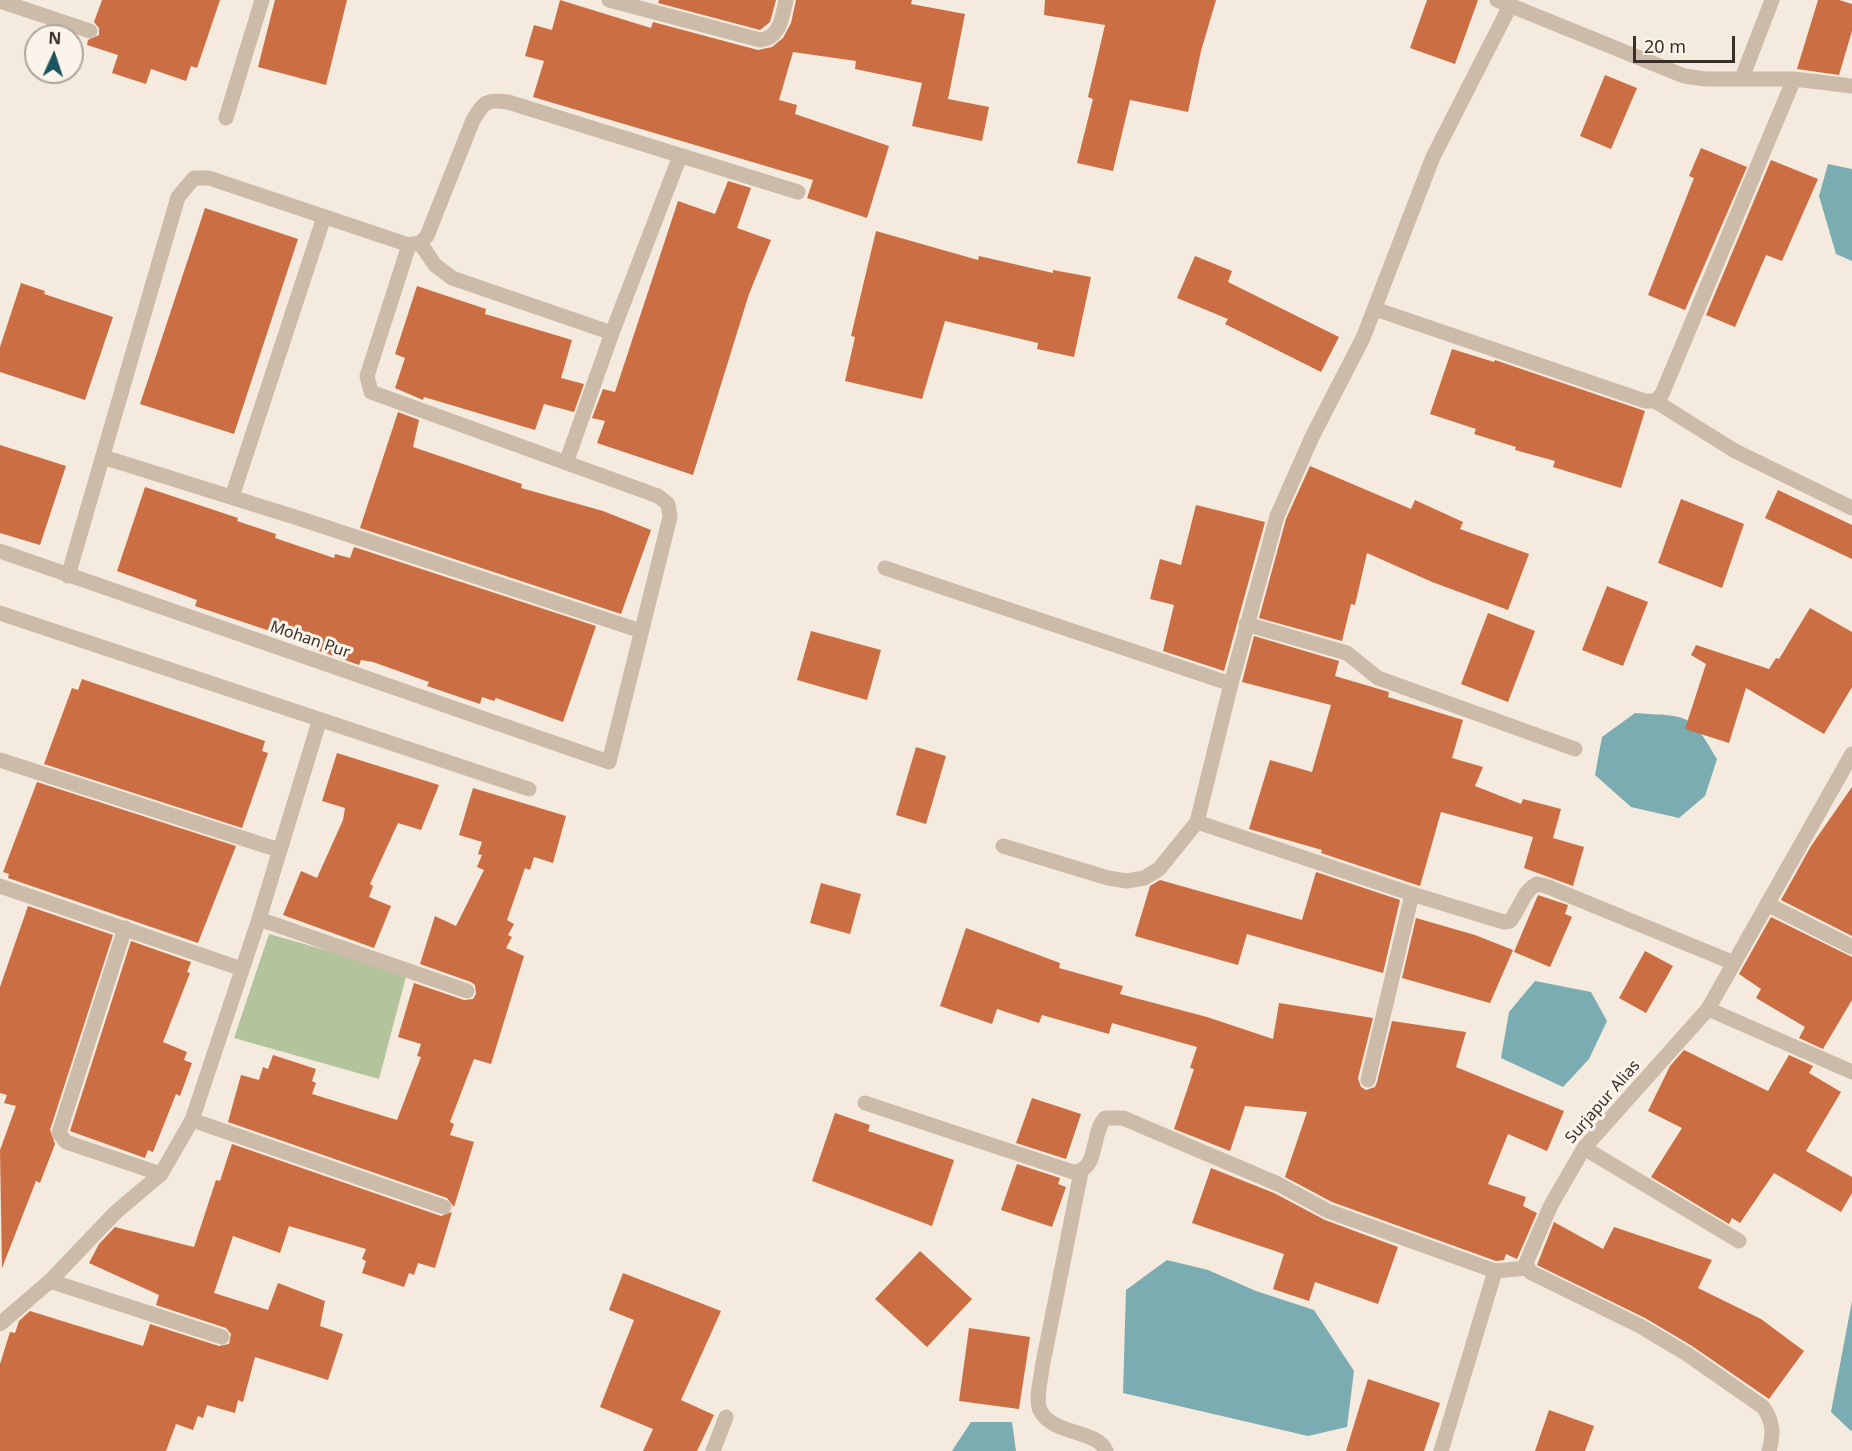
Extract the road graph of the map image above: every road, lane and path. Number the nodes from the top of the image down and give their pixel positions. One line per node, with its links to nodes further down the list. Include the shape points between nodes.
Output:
1 (262, 0): 11 (street)
2 (609, 0): 3 (street, via 760,40 770,39 776,33)
3 (786, 0)
4 (1772, 0): 8 (street)
5 (0, 1): 7 (street)
6 (1503, 3): 8 (street, via 1684,76); 16 (street, via 1433,157)
7 (90, 31)
8 (1742, 78): 9 (street)
9 (1794, 79): 10 (street); 18 (street, via 1666,384)
10 (1852, 84)
11 (226, 118)
12 (680, 156): 13 (street); 15 (street, via 491,100 473,120 427,236); 17 (street)
13 (798, 192)
14 (324, 217): 15 (street); 19 (street, via 209,178 194,178 187,184 178,197); 21 (street)
15 (414, 244): 17 (street, via 452,278); 20 (street, via 367,376 371,392)
16 (1375, 309): 18 (street); 27 (street, via 1277,516)
17 (612, 333): 20 (street)
18 (1655, 401): 22 (street, via 1735,452)
19 (103, 457): 21 (street); 25 (street)
20 (566, 464): 28 (street, via 658,496 668,504 670,517)
21 (232, 497): 28 (street)
22 (1852, 508)
23 (0, 551): 25 (street, Mohan Pur)
24 (885, 567): 29 (street)
25 (68, 576): 28 (street, Mohan Pur, via 609,762)
26 (0, 613): 30 (street)
27 (1246, 624): 29 (street); 31 (street, via 1347,653 1378,678)
28 (641, 631)
29 (1231, 684): 35 (street)
30 (319, 722): 34 (street); 37 (street)
31 (1575, 749)
32 (1852, 754): 40 (street, Surjapur Alias)
33 (0, 760): 37 (street)
34 (528, 789)
35 (1197, 822): 36 (street, via 1159,869 1144,878 1127,881); 39 (street)
36 (1003, 846)
37 (279, 850): 41 (street)
38 (0, 886): 42 (street)
39 (1413, 894): 44 (street, via 1504,922 1510,921 1530,888 1537,884); 49 (street)
40 (1767, 904): 43 (street); 44 (street, Surjapur Alias)
41 (259, 919): 45 (street); 46 (street)
42 (125, 928): 45 (street); 54 (street, via 60,1133 66,1142)
43 (1852, 947)
44 (1734, 963): 47 (street, Surjapur Alias)
45 (242, 969): 51 (street)
46 (467, 991)
47 (1708, 1008): 48 (street); 52 (street, Surjapur Alias)
48 (1852, 1072)
49 (1368, 1080)
50 (865, 1103): 53 (street)
51 (192, 1120): 54 (street); 55 (street)
52 (1584, 1148): 56 (street); 57 (street, Surjapur Alias, via 1551,1205)
53 (1081, 1172): 58 (street, via 1090,1163 1100,1124 1112,1116 1123,1118 1278,1184 1328,1211); 64 (street, via 1038,1401 1040,1410 1053,1424 1099,1442)
54 (161, 1174): 59 (street, via 116,1212)
55 (444, 1207)
56 (1739, 1241)
57 (1527, 1268): 58 (street); 66 (street, via 1640,1326 1763,1407 1770,1416 1773,1432)
58 (1495, 1271): 65 (street)
59 (50, 1281): 60 (street); 61 (street)
60 (0, 1324)
61 (222, 1337)
62 (726, 1417): 63 (street)
63 (713, 1451)
64 (1106, 1451)
65 (1441, 1451)
66 (1769, 1451)

